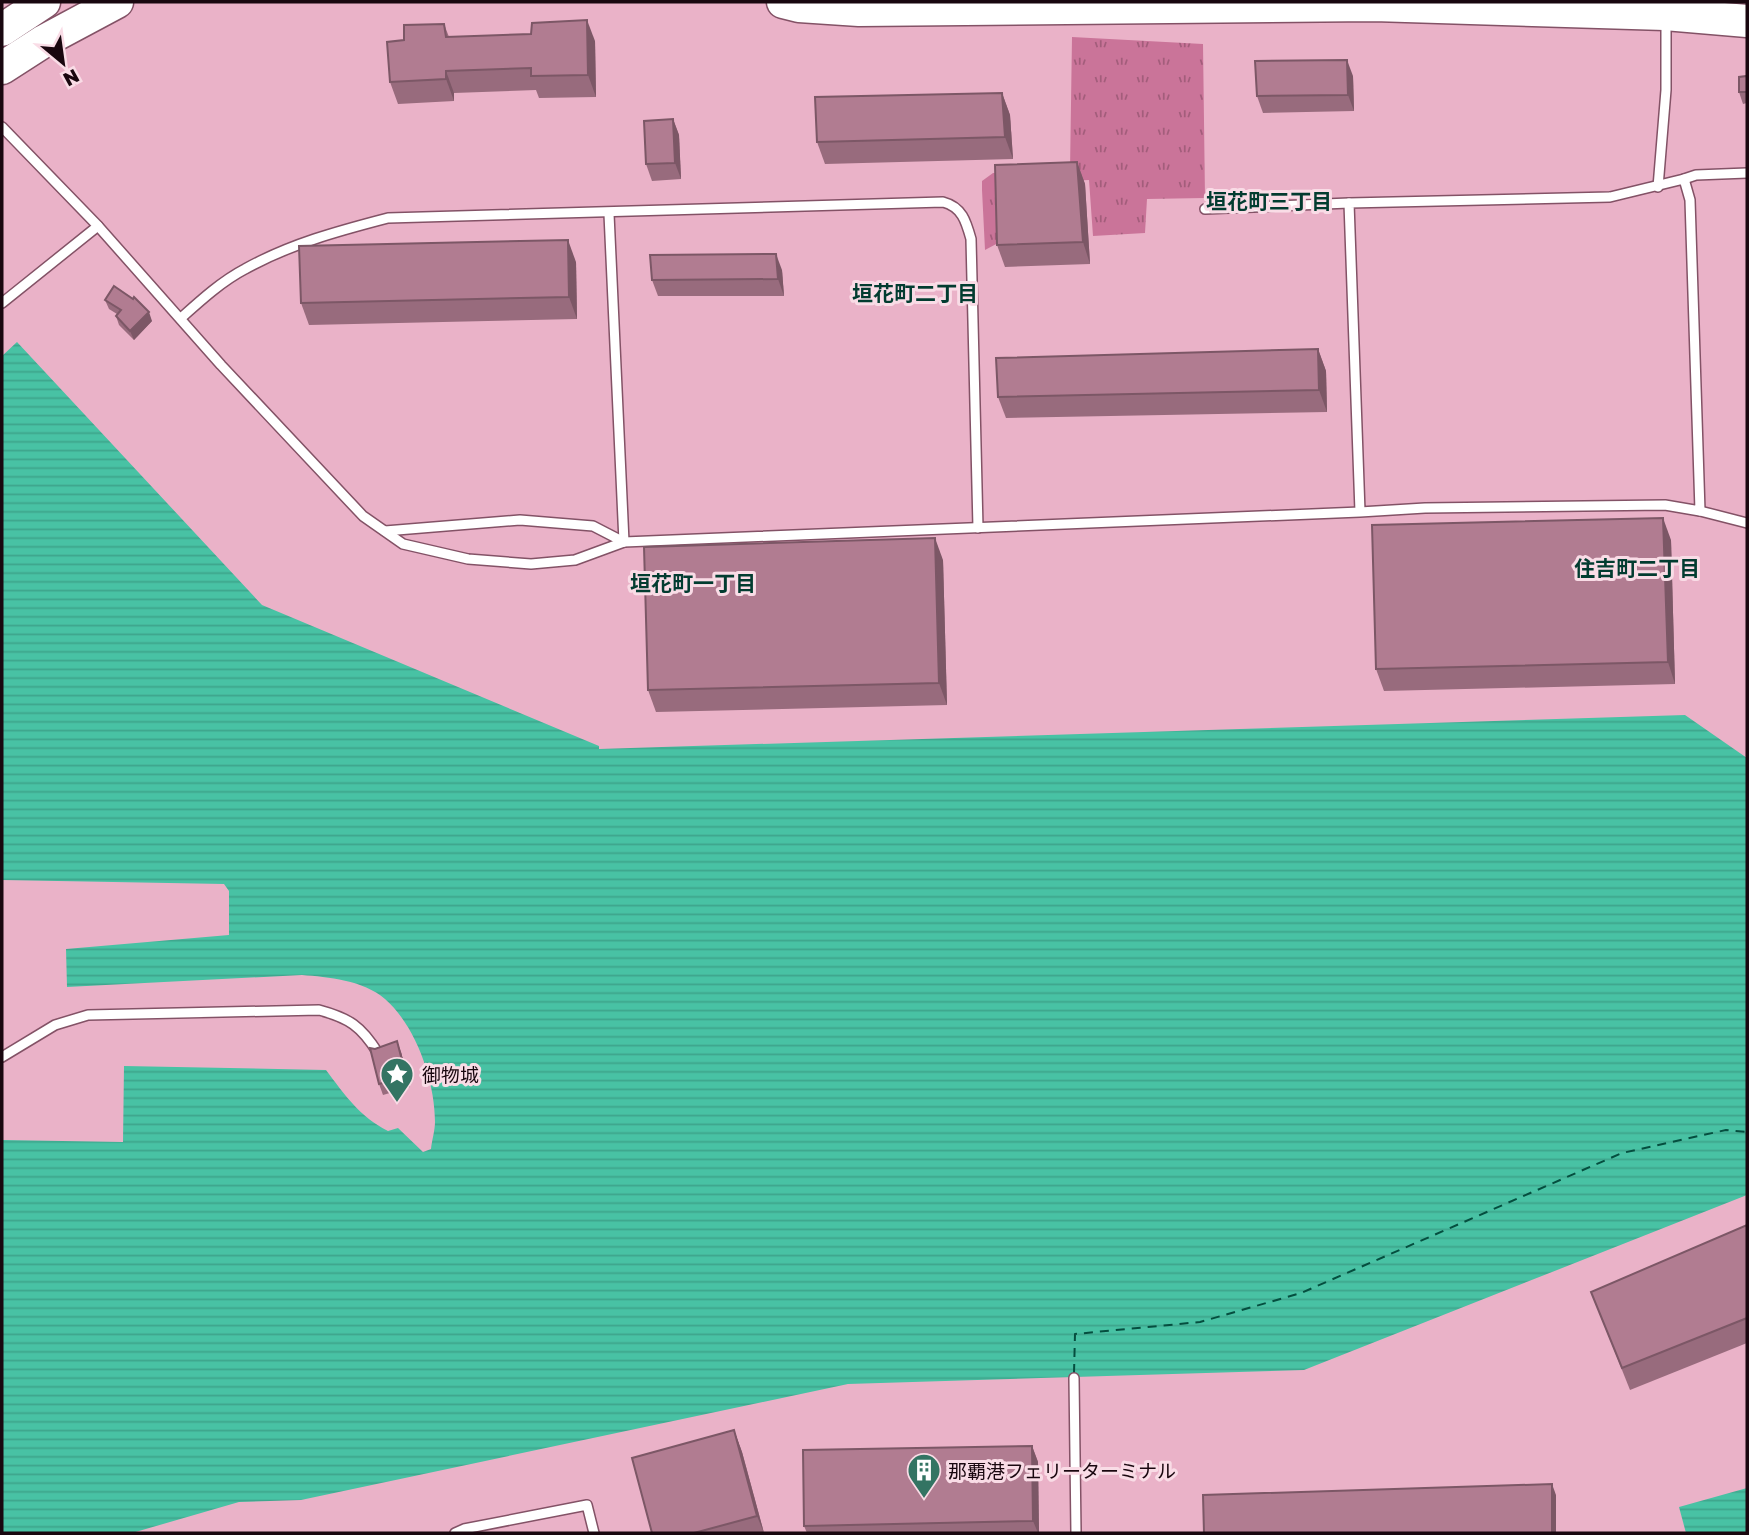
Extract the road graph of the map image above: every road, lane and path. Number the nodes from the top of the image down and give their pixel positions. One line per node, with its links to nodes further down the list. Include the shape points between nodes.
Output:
1 (11, 2): 6 (highway)
2 (44, 2): 10 (highway)
3 (117, 2): 11 (highway)
4 (783, 2): 8 (highway)
5 (821, 2): 8 (highway)
6 (2, 8)
7 (1665, 8): 8 (highway, via 1374,5); 9 (highway); 15 (lane, via 1666,90)
8 (859, 10)
9 (1747, 21)
10 (2, 30)
11 (2, 68)
12 (2, 127): 19 (lane)
13 (1747, 173): 14 (lane)
14 (1684, 179): 15 (lane); 22 (lane, via 1690,200)
15 (1658, 187): 16 (lane, via 1610,197)
16 (1349, 203): 17 (lane); 23 (lane)
17 (1205, 209)
18 (609, 214): 21 (lane, via 376,221 329,233 244,269); 25 (lane, via 954,205 971,239); 27 (lane)
19 (98, 226): 20 (lane); 21 (lane)
20 (2, 303)
21 (181, 318): 26 (lane, via 363,516)
22 (1700, 511): 23 (lane, via 1619,505); 24 (lane)
23 (1360, 512): 25 (lane)
24 (1747, 523)
25 (978, 528): 27 (lane)
26 (385, 531): 27 (lane, via 520,520 593,526); 27 (lane, via 403,544 468,559 531,564 575,560)
27 (624, 542)
28 (377, 1053): 29 (lane, via 351,1022 319,1010 88,1016 55,1025)
29 (2, 1056)
30 (1074, 1378): 33 (lane)
31 (455, 1533): 32 (lane, via 587,1505)
32 (594, 1533)
33 (1076, 1533)

